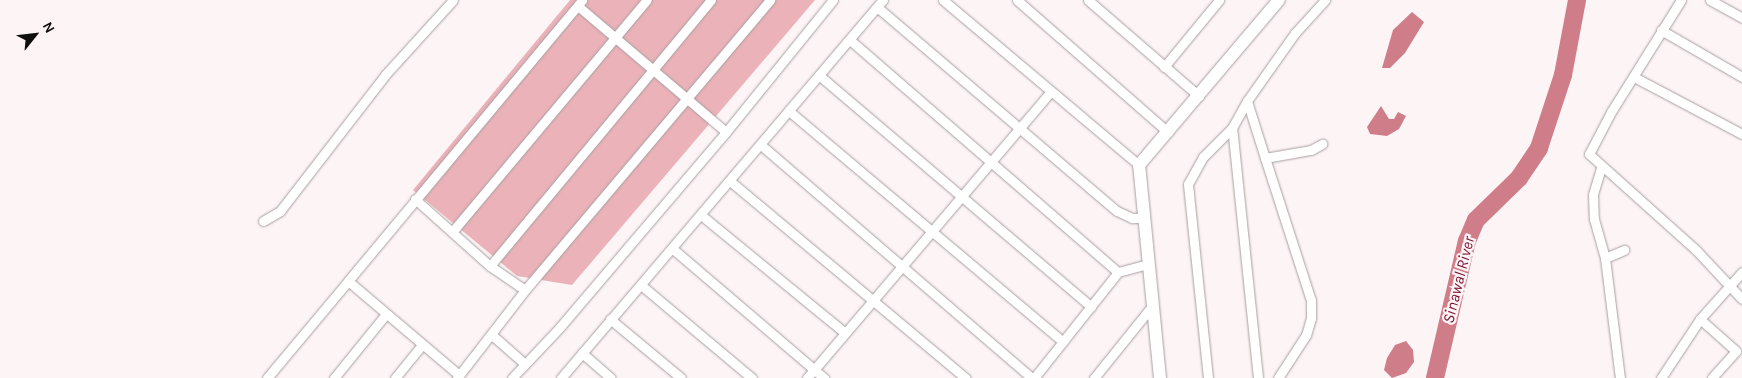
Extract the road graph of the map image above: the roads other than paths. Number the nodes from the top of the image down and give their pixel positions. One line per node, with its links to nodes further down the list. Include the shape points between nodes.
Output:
1 (453, 0): 46 (street, via 385,74 280,211)
2 (647, 0): 18 (street)
3 (711, 0): 21 (street)
4 (770, 0): 27 (street)
5 (833, 0): 32 (street)
6 (943, 0): 25 (street)
7 (1017, 0): 33 (street)
8 (1088, 0): 20 (street)
9 (1219, 0): 20 (street)
10 (1279, 0): 26 (street)
11 (1326, 0): 28 (street, via 1295,33)
12 (1681, 0): 17 (street)
13 (1710, 0): 16 (street)
14 (580, 3): 18 (street); 43 (street)
15 (880, 3): 19 (street); 30 (street)
16 (1742, 18)
17 (1661, 30): 23 (street); 24 (street)
18 (617, 36): 21 (street); 47 (street)
19 (850, 40): 22 (street); 38 (street)
20 (1164, 67): 26 (street)
21 (654, 68): 27 (street); 54 (street)
22 (820, 76): 29 (street); 42 (street)
23 (1634, 77): 34 (street); 40 (street, via 1589,154)
24 (1742, 77)
25 (1050, 92): 30 (street); 39 (street)
26 (1199, 96): 33 (street)
27 (688, 97): 32 (street); 60 (street)
28 (1247, 101): 31 (street); 37 (street)
29 (789, 111): 36 (street); 48 (street)
30 (1019, 126): 38 (street); 45 (street, via 1117,211 1132,218)
31 (1232, 128): 91 (street, via 1204,157 1188,184); 92 (street)
32 (726, 132): 74 (street)
33 (1168, 132): 39 (street)
34 (1742, 134)
35 (1322, 144): 37 (street, via 1310,150)
36 (761, 145): 41 (street); 53 (street)
37 (1265, 158): 93 (street, via 1311,300 1312,318 1306,335)
38 (990, 160): 42 (street); 55 (street)
39 (1139, 165): 45 (street)
40 (1601, 168): 51 (street, via 1593,208); 59 (street, via 1696,250)
41 (730, 180): 44 (street); 62 (street)
42 (961, 196): 48 (street); 64 (street)
43 (415, 199): 47 (street); 57 (street)
44 (701, 215): 49 (street); 68 (street)
45 (1144, 218): 52 (street)
46 (263, 221)
47 (452, 232): 54 (street)
48 (930, 232): 53 (street); 70 (street)
49 (673, 249): 58 (street); 75 (street)
50 (1624, 250): 51 (street)
51 (1605, 258): 94 (street)
52 (1147, 264): 55 (street); 63 (street)
53 (902, 265): 62 (street); 89 (street)
54 (490, 266): 60 (street)
55 (1118, 272): 64 (street)
56 (1742, 272): 59 (street)
57 (348, 281): 65 (street); 78 (street)
58 (641, 285): 66 (street); 85 (street)
59 (1730, 288): 61 (street); 67 (street)
60 (526, 290): 69 (street)
61 (1742, 299)
62 (872, 300): 68 (street); 88 (street)
63 (1154, 304): 77 (street); 90 (street)
64 (1091, 307): 70 (street)
65 (386, 314): 71 (street); 79 (street)
66 (610, 319): 73 (street); 84 (street)
67 (1700, 319): 72 (street); 95 (street)
68 (845, 333): 75 (street)
69 (492, 335): 74 (street); 76 (street)
70 (1063, 342): 89 (street)
71 (422, 344): 76 (street); 80 (street)
72 (1739, 351): 96 (street)
73 (582, 353): 82 (street); 83 (street)
74 (525, 364): 81 (street)
75 (814, 370): 86 (street); 87 (street)
76 (458, 376)
77 (1097, 377)
78 (267, 378)
79 (334, 378)
80 (395, 378)
81 (512, 378)
82 (561, 378)
83 (612, 378)
84 (681, 378)
85 (752, 378)
86 (807, 378)
87 (824, 378)
88 (966, 378)
89 (1033, 378)
90 (1160, 378)
91 (1208, 378)
92 (1258, 378)
93 (1278, 378)
94 (1620, 378)
95 (1661, 378)
96 (1712, 378)

